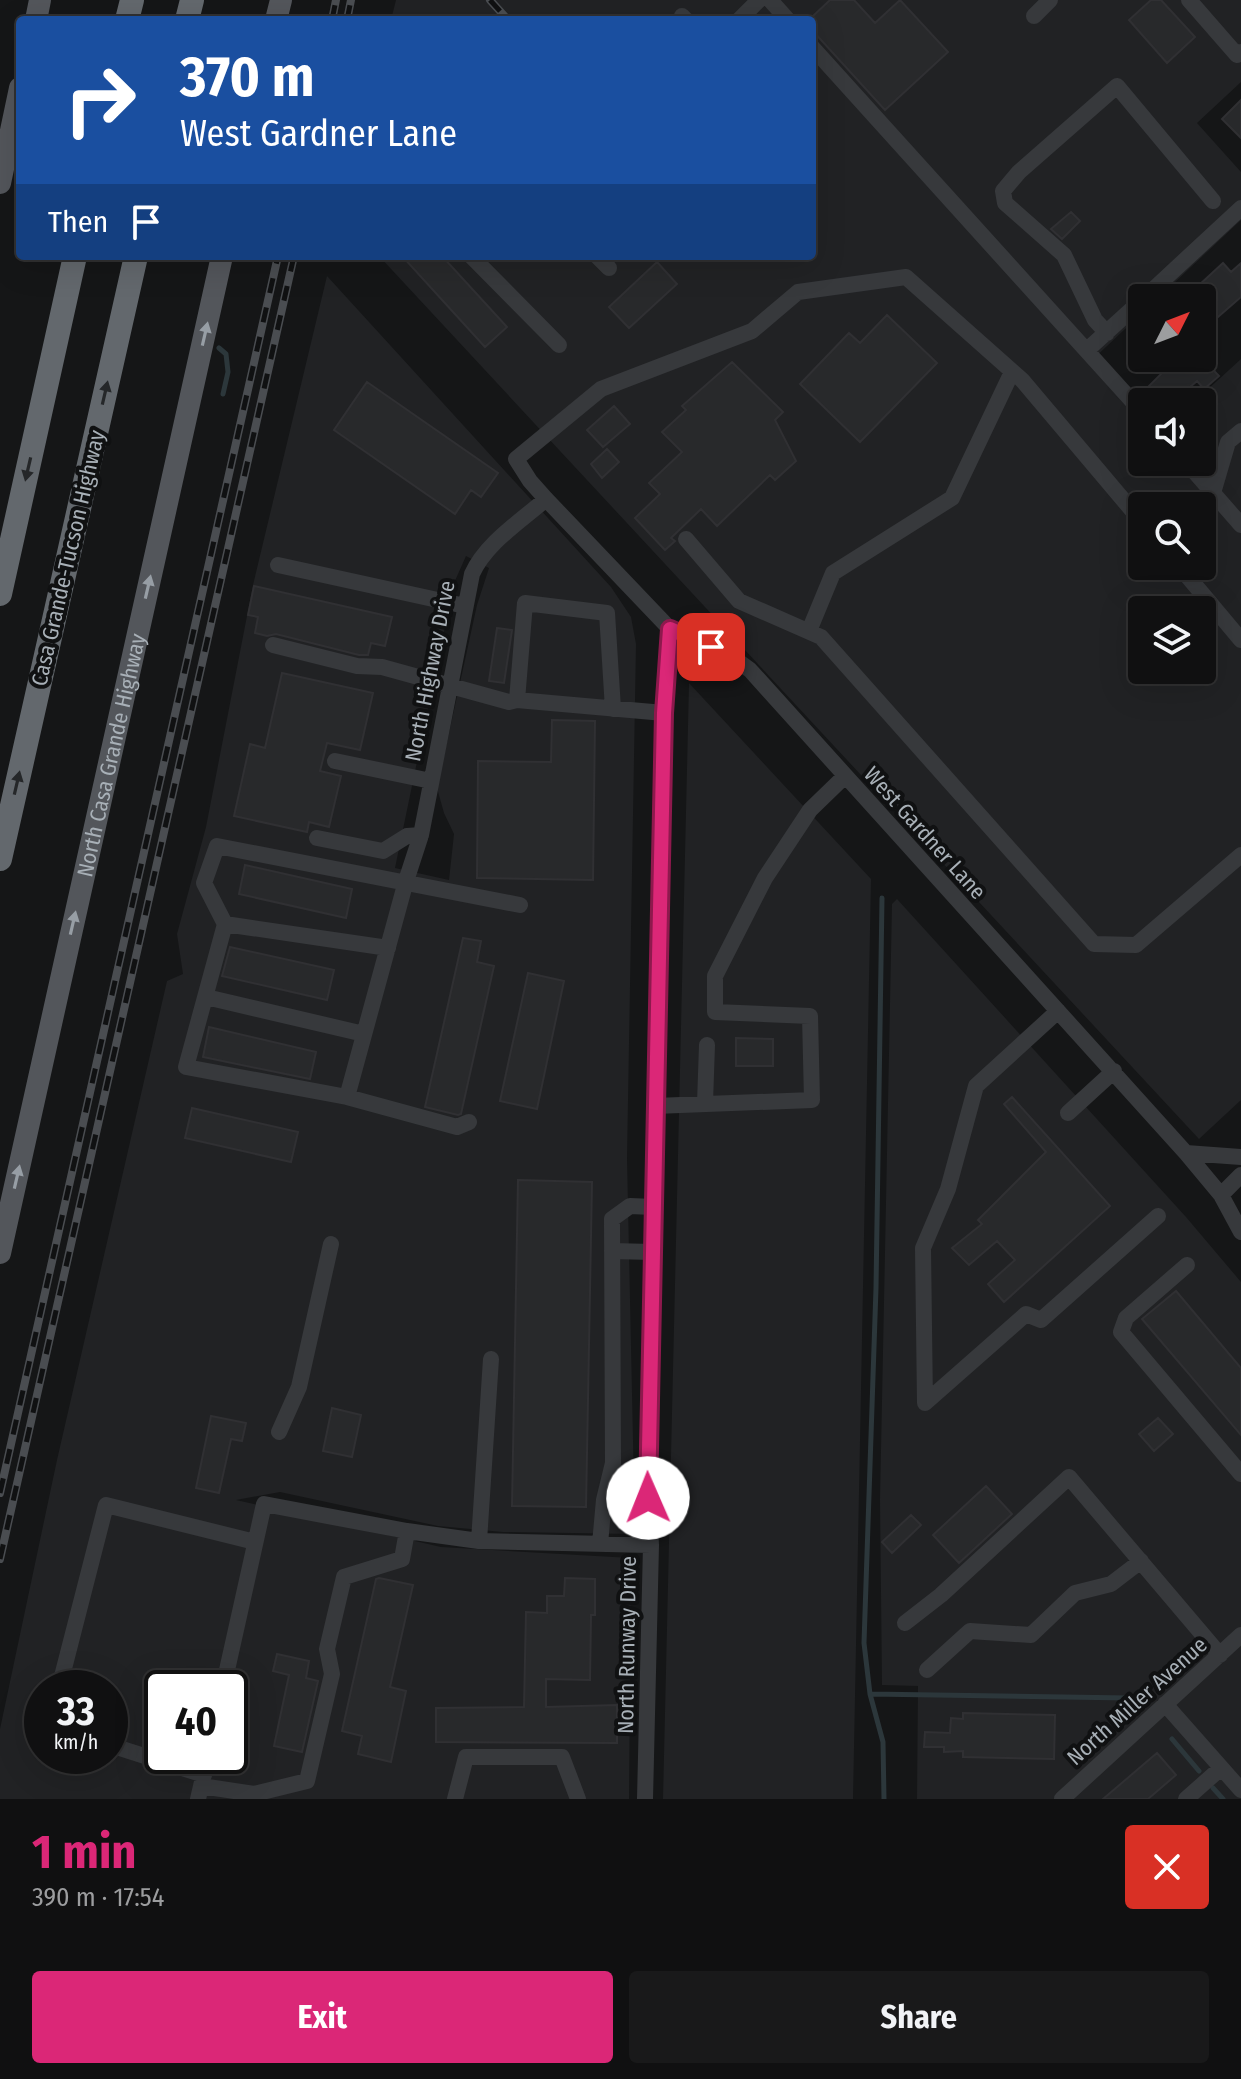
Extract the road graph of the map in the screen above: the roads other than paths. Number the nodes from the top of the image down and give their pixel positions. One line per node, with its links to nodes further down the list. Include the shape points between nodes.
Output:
1 (759, 0): 5 (street)
2 (770, 0): 6 (street)
3 (1050, 0): 7 (street)
4 (1189, 0): 9 (street, via 1237,55)
5 (743, 16)
6 (784, 16)
7 (1034, 16)
8 (816, 51): 22 (street)
9 (1241, 52)
10 (16, 107): 11 (main road)
11 (0, 183)
12 (1213, 201): 20 (street, via 1117,86 1003,191 1005,203 1064,255 1095,320)
13 (1241, 208): 18 (street)
14 (74, 260): 36 (highway, one-way to 36)
15 (135, 260): 52 (highway, Casa Grande-Tucson Highway, one-way to 15)
16 (221, 260): 77 (main road, North Casa Grande Highway, one-way to 16)
17 (475, 260): 21 (street)
18 (1159, 284)
19 (1128, 313): 20 (street)
20 (1107, 333): 22 (street)
21 (559, 345)
22 (1087, 350): 24 (street)
23 (1012, 372): 30 (street, West Gardner Lane, via 906,277 798,292 752,331 601,389 516,459); 31 (street); 39 (street, via 952,498 833,573)
24 (1128, 396)
25 (1241, 431): 28 (street, via 1228,442)
26 (1198, 476): 27 (street)
27 (1212, 492)
28 (1213, 492)
29 (1216, 496): 32 (street)
30 (546, 499): 37 (street, North Highway Drive, via 478,561); 38 (street, West Gardner Lane)
31 (1128, 506)
32 (1241, 525)
33 (686, 539): 39 (street, via 739,601)
34 (278, 565): 37 (street)
35 (1191, 580): 40 (street)
36 (0, 594)
37 (465, 606): 42 (street, North Highway Drive)
38 (670, 629): 45 (street, North Runway Drive); 47 (street, West Gardner Lane, via 750,670)
39 (809, 631): 51 (street, via 821,637 1094,944 1136,945)
40 (1241, 640)
41 (273, 645): 42 (street)
42 (450, 684): 43 (street); 48 (street, North Highway Drive)
43 (517, 700): 44 (street); 44 (street, via 525,603 607,613)
44 (618, 709): 45 (street)
45 (664, 713): 64 (street, North Runway Drive)
46 (335, 761): 48 (street)
47 (844, 777): 58 (street, West Gardner Lane); 63 (street, via 810,810 765,878 715,976 715,1012 810,1016 812,1100)
48 (431, 781): 49 (street, North Highway Drive)
49 (421, 835): 50 (street, via 407,836 383,851); 53 (street, North Highway Drive)
50 (317, 838)
51 (1241, 855)
52 (0, 859)
53 (406, 881): 54 (street); 55 (street, via 217,846 204,883); 56 (street, North Highway Drive)
54 (520, 905)
55 (225, 924): 56 (street); 57 (street)
56 (388, 948): 59 (street, North Highway Drive)
57 (206, 997): 59 (street); 62 (street, via 186,1067)
58 (1058, 1011): 61 (street, West Gardner Lane); 72 (street, via 976,1086 948,1189 923,1248 925,1403 1026,1314 1041,1320)
59 (364, 1034): 62 (street, North Highway Drive)
60 (707, 1045): 63 (street)
61 (1114, 1071): 65 (street); 67 (street, West Gardner Lane)
62 (347, 1097): 66 (street, via 457,1127)
63 (705, 1103): 64 (street)
64 (655, 1106): 71 (street, North Runway Drive)
65 (1068, 1113)
66 (469, 1122)
67 (1186, 1153): 68 (street); 70 (street, West Gardner Lane)
68 (1241, 1157)
69 (1241, 1175): 70 (street)
70 (1221, 1195): 73 (street, West Gardner Lane)
71 (653, 1207): 75 (street, via 630,1206 612,1219); 76 (street, North Runway Drive)
72 (1158, 1216)
73 (1241, 1232)
74 (331, 1244): 80 (street, via 299,1387)
75 (612, 1251): 76 (street); 81 (street)
76 (652, 1252): 82 (street, North Runway Drive)
77 (0, 1253)
78 (1187, 1265): 83 (street, via 1126,1318 1121,1332)
79 (491, 1359): 85 (street)
80 (279, 1432)
81 (611, 1472): 82 (street); 87 (street)
82 (647, 1474): 88 (street, North Runway Drive)
83 (1241, 1474)
84 (407, 1531): 85 (street); 86 (street, via 264,1504); 99 (street, via 402,1559 344,1577 327,1649 332,1674 307,1781 254,1794)
85 (479, 1541): 87 (street)
86 (255, 1542): 93 (street, via 106,1505); 94 (street)
87 (600, 1544): 88 (street)
88 (651, 1545): 103 (street, North Runway Drive)
89 (1141, 1561): 90 (street, via 1069,1477); 92 (street); 95 (street, via 1111,1584 1075,1593 1031,1635 970,1631)
90 (905, 1623)
91 (1241, 1635): 92 (street, North Miller Avenue)
92 (1220, 1655): 96 (street, North Miller Avenue)
93 (64, 1670)
94 (227, 1670)
95 (927, 1670)
96 (1165, 1704): 98 (street); 104 (street, North Miller Avenue)
97 (128, 1753): 99 (street)
98 (1221, 1768): 100 (street); 105 (street)
99 (201, 1787)
100 (1241, 1790)
101 (455, 1799): 102 (street, via 466,1757 562,1757)
102 (578, 1799)
103 (645, 1799)
104 (1062, 1799)
105 (1186, 1799)

